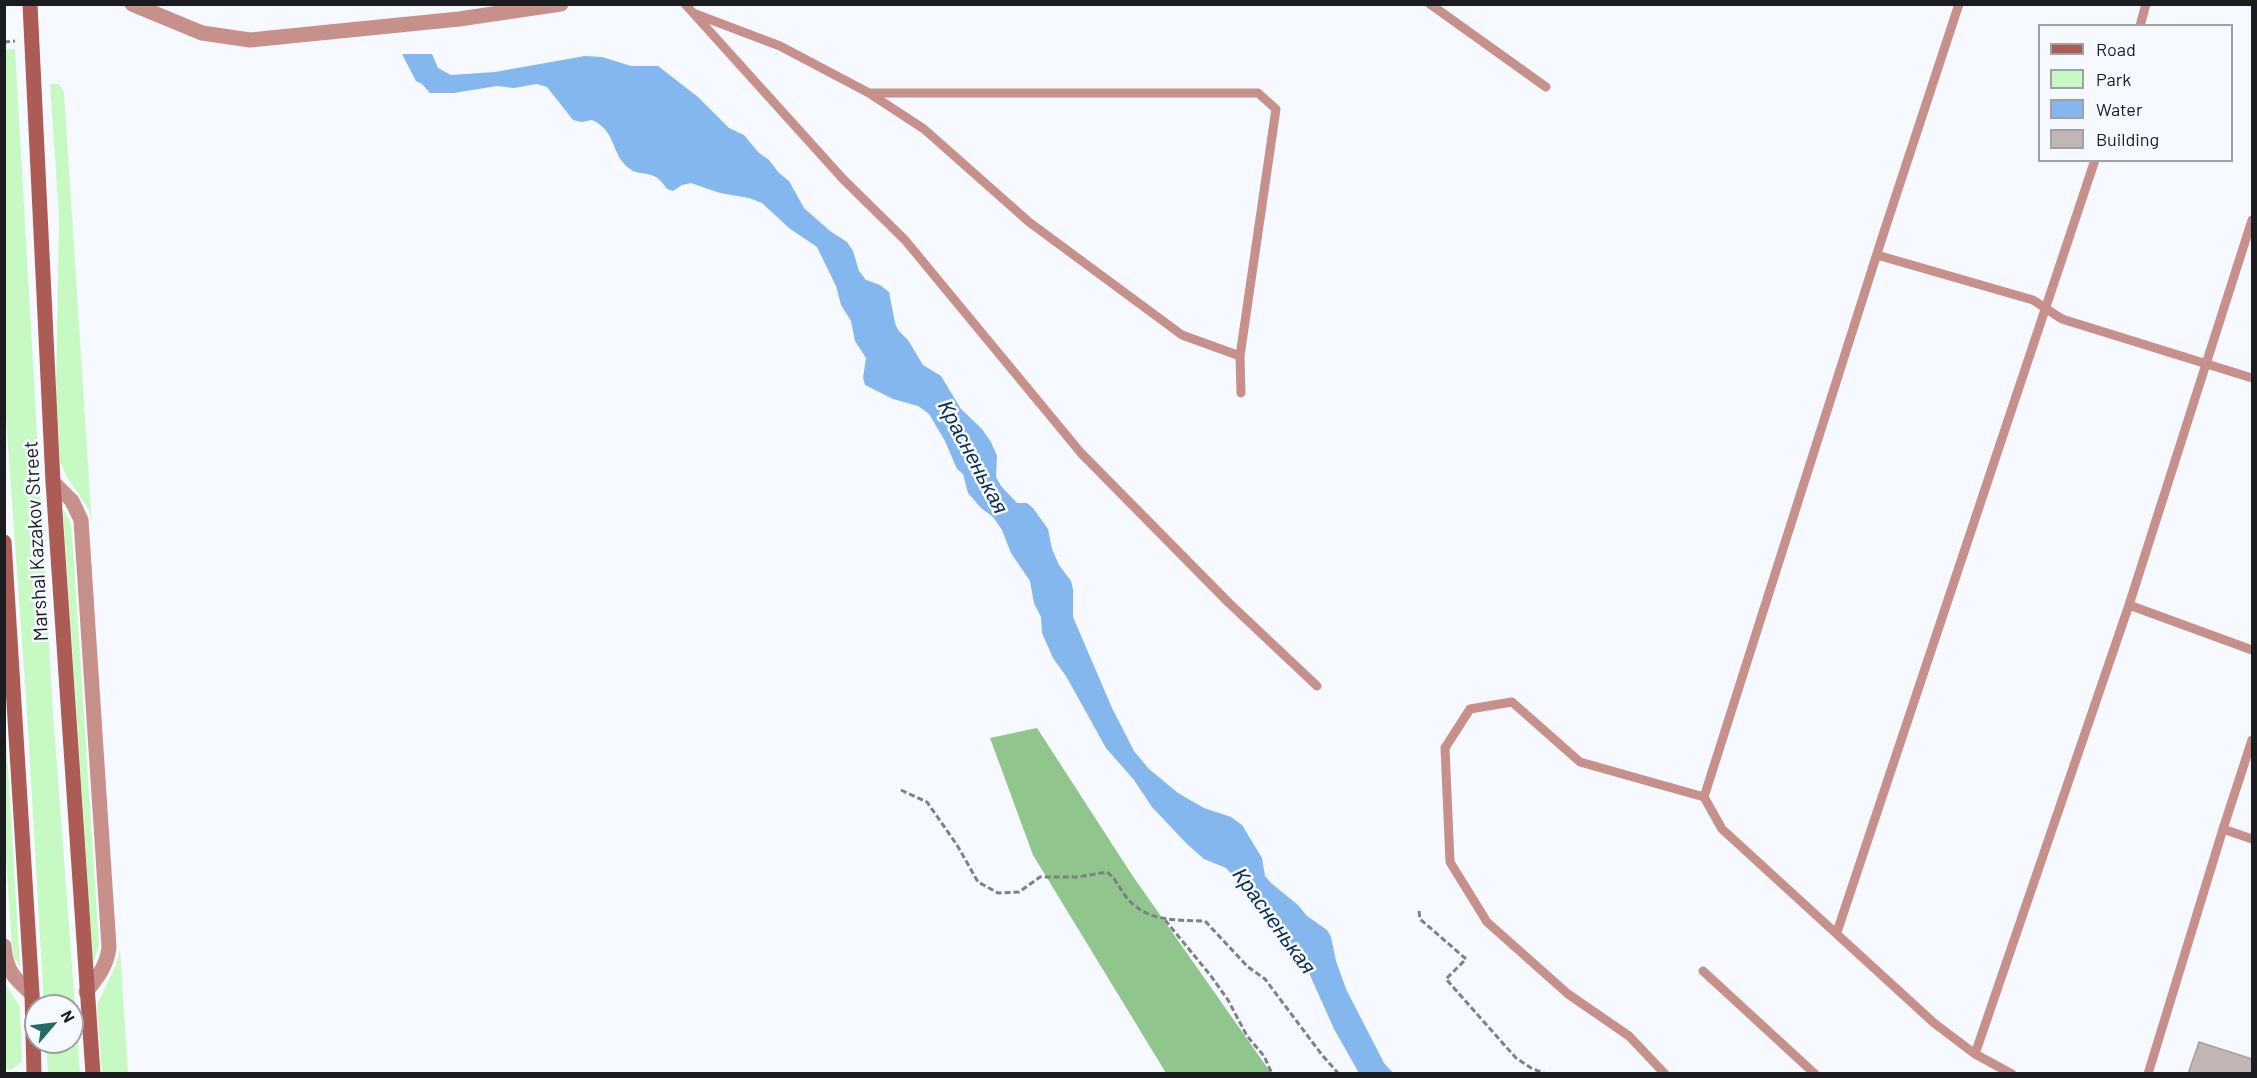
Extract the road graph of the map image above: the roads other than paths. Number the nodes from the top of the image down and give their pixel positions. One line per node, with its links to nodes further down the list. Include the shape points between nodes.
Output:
1 (30, 4): 20 (main road, Marshal Kazakov Street)
2 (132, 4): 7 (street, via 202,33 250,40 459,20)
3 (561, 4): 7 (street)
4 (1430, 4): 10 (lane)
5 (1959, 4): 14 (lane)
6 (2146, 4): 9 (lane)
7 (512, 8)
8 (688, 8): 11 (lane, via 780,46); 24 (lane, via 843,179 905,240 1081,453)
9 (2141, 24)
10 (1546, 87)
11 (869, 93): 16 (lane, via 924,129 1029,222 1182,335); 16 (lane, via 1258,93 1276,109)
12 (2095, 162): 15 (lane)
13 (2253, 220): 17 (lane)
14 (1877, 255): 15 (lane, via 2033,300); 26 (lane)
15 (2047, 310): 17 (lane, via 2062,319); 29 (lane)
16 (1240, 356): 19 (lane)
17 (2205, 364): 18 (lane); 22 (lane)
18 (2253, 378)
19 (1241, 393)
20 (52, 482): 32 (main road, Marshal Kazakov Street); 32 (street, via 78,510 84,556 109,947 104,968)
21 (4, 542): 33 (main road, Marshal Kazakov Street)
22 (2129, 605): 23 (lane); 34 (lane)
23 (2253, 650)
24 (1317, 686)
25 (2253, 740): 27 (lane)
26 (1704, 797): 29 (lane, via 1722,829); 37 (lane, via 1580,762 1512,702 1470,709 1444,748 1450,862 1487,922 1568,994 1629,1036)
27 (2223, 829): 28 (lane); 40 (lane)
28 (2253, 839)
29 (1837, 932): 34 (lane, via 1934,1023)
30 (4, 946): 33 (street, via 8,967)
31 (1704, 971): 38 (lane)
32 (86, 992): 36 (main road, Marshal Kazakov Street)
33 (32, 993): 35 (main road, Marshal Kazakov Street)
34 (1975, 1054): 39 (lane)
35 (34, 1074)
36 (93, 1074)
37 (1665, 1074)
38 (1815, 1074)
39 (2012, 1074)
40 (2148, 1074)

